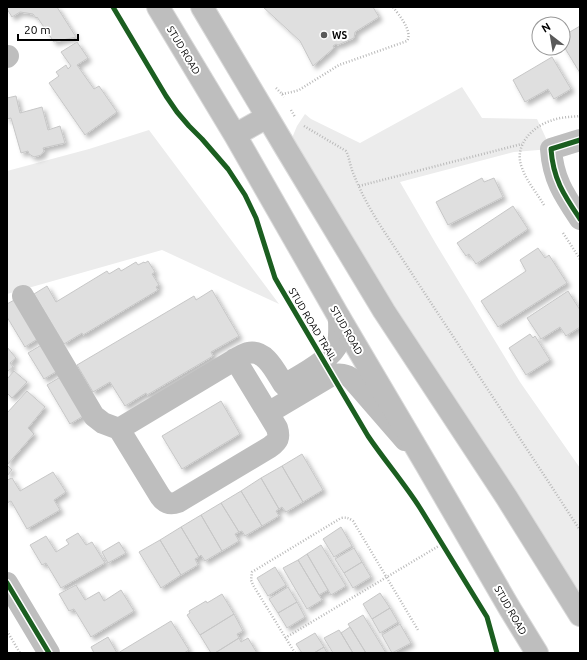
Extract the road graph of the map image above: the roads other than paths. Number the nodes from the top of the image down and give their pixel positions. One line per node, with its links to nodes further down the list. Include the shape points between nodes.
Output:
1 (158, 7): 4 (main road, STUD ROAD)
2 (202, 7): 3 (main road)
3 (267, 117): 4 (main road); 15 (main road, via 384,310 507,498)
4 (235, 135): 8 (main road, STUD ROAD)
5 (580, 140): 6 (main road, via 551,149 559,184)
6 (580, 219)
7 (23, 296): 12 (main road, via 94,416 103,423)
8 (339, 317): 10 (main road, via 336,348); 13 (main road, STUD ROAD)
9 (235, 359): 10 (main road, via 248,353 263,356); 11 (main road); 12 (main road)
10 (288, 392): 11 (main road); 13 (main road, via 332,375 350,377)
11 (268, 413): 12 (main road, via 277,428 278,438 275,443 173,504 163,501)
12 (119, 429)
13 (427, 466): 17 (main road, STUD ROAD)
14 (7, 583): 16 (main road)
15 (580, 616)
16 (49, 653)
17 (537, 653)

